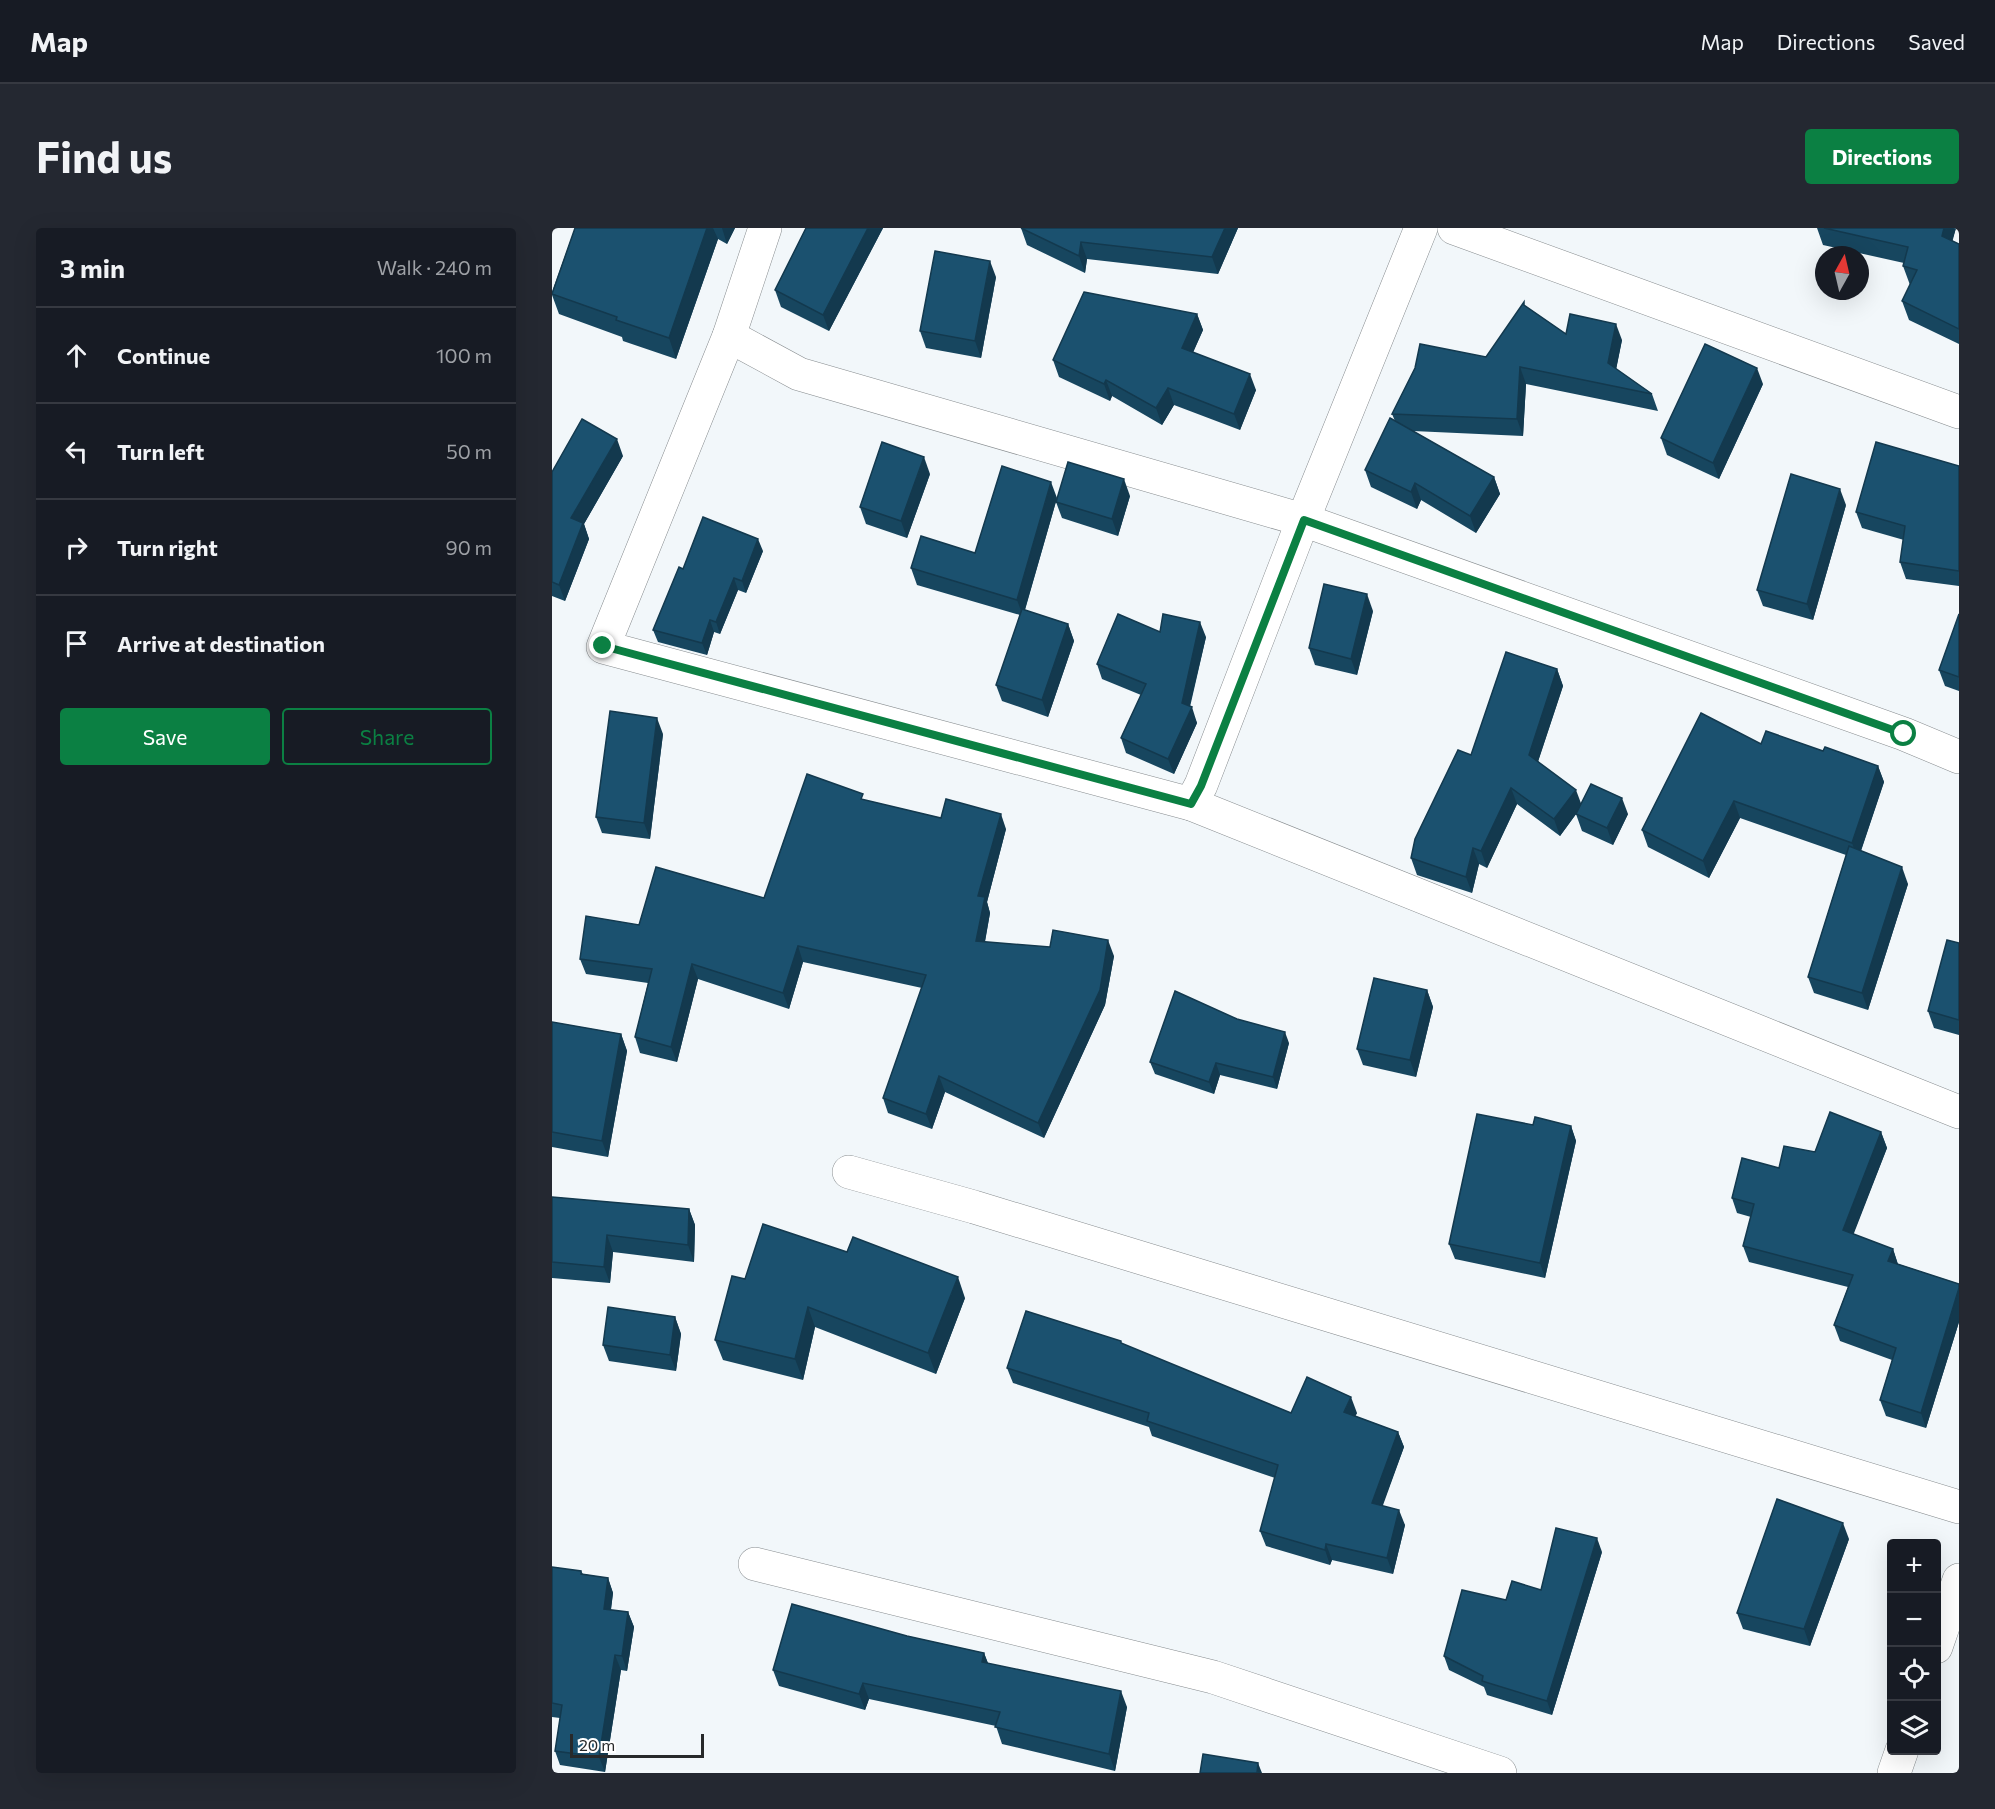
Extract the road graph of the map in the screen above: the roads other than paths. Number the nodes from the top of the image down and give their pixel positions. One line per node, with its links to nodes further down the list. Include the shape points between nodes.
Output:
1 (765, 228): 4 (street)
2 (1421, 228): 6 (street)
3 (1454, 228): 5 (street)
4 (729, 336): 6 (street, via 799,374); 8 (street, via 603,646)
5 (1959, 412)
6 (1304, 520): 7 (street); 8 (street)
7 (1959, 757)
8 (1191, 804): 9 (street)
9 (1959, 1112)
10 (849, 1172): 11 (street)
11 (1959, 1507)
12 (755, 1564): 16 (street, via 1213,1677)
13 (1959, 1580): 14 (street)
14 (1941, 1632)
15 (1900, 1755): 17 (street)
16 (1500, 1773)
17 (1894, 1773)

